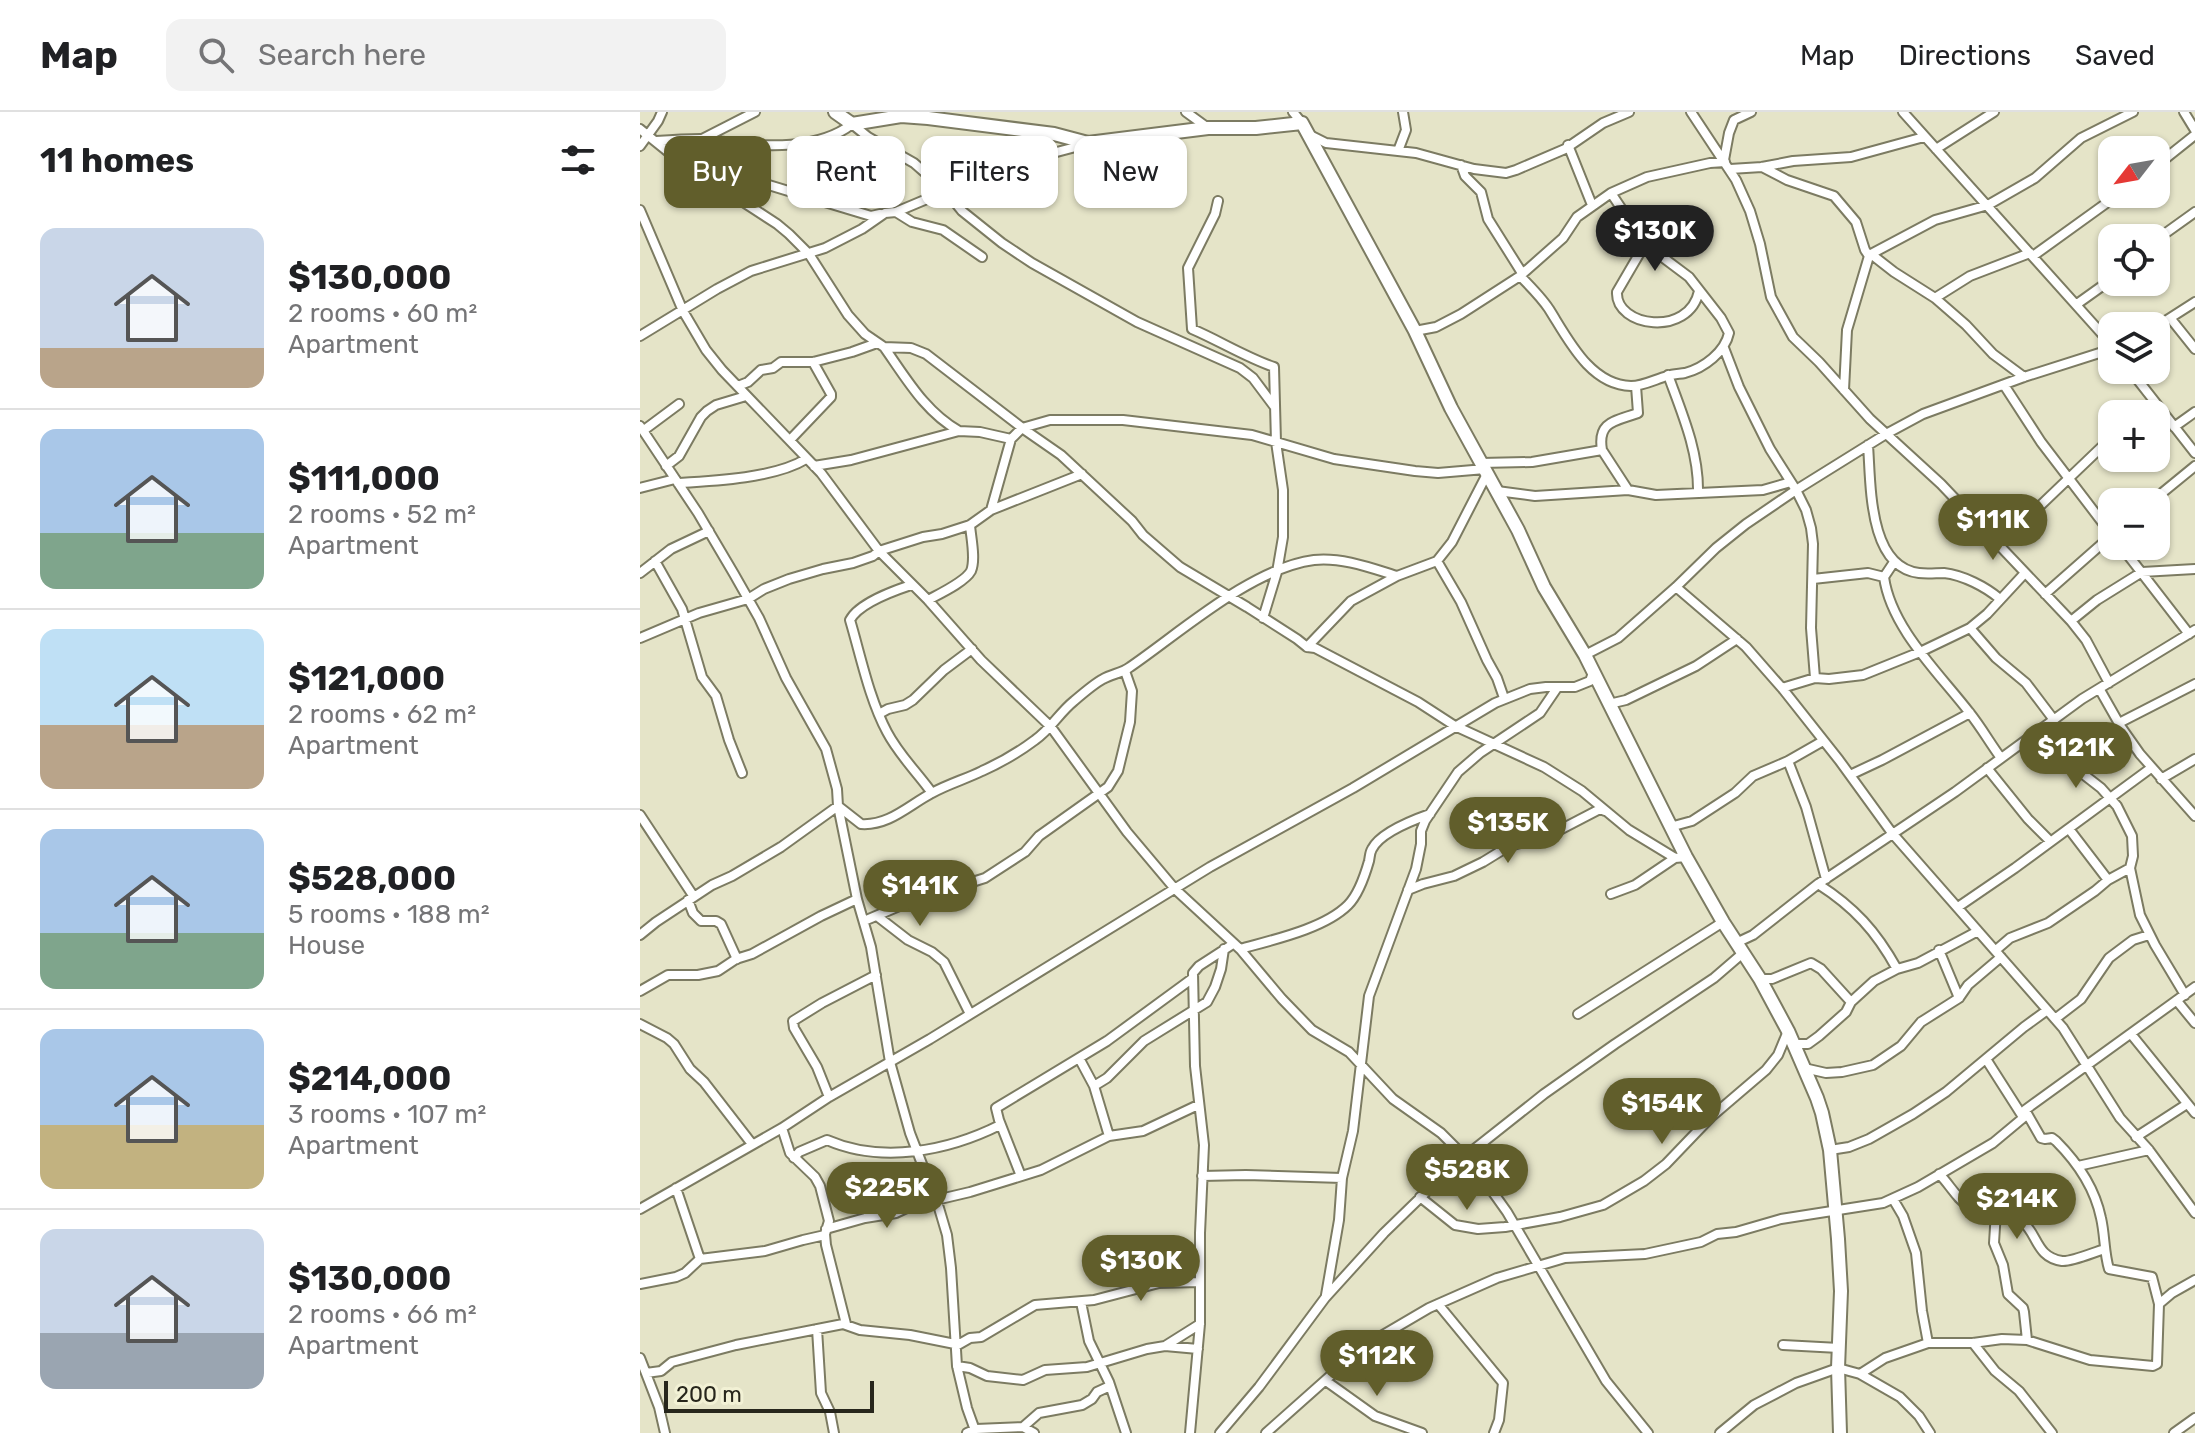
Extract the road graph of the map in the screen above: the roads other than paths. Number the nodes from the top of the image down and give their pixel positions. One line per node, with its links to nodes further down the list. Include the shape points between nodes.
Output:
1 (662, 112): 18 (street)
2 (755, 112): 19 (street)
3 (835, 112): 14 (main road)
4 (1186, 112): 15 (street)
5 (1293, 112): 16 (street)
6 (1403, 112): 28 (street, via 1406,130)
7 (1629, 112): 24 (street)
8 (1691, 112): 30 (street)
9 (1751, 112): 30 (street, via 1731,126)
10 (1903, 112): 21 (street)
11 (1994, 112): 27 (street)
12 (2133, 112): 39 (street, via 2081,138 2035,178)
13 (2184, 112): 17 (street)
14 (852, 124): 22 (main road, via 901,116); 23 (street, via 839,134); 33 (street)
15 (1208, 128): 16 (main road); 20 (main road)
16 (1305, 128): 28 (street, via 1326,143); 62 (main road)
17 (2195, 133): 29 (street)
18 (648, 135): 25 (street); 26 (street)
19 (708, 136)
20 (1144, 136)
21 (1924, 137): 27 (street); 32 (street, via 1851,157)
22 (1074, 139)
23 (771, 145)
24 (1568, 145): 31 (street, via 1506,173); 38 (street)
25 (640, 146)
26 (664, 148)
27 (1936, 149): 39 (street)
28 (1398, 151): 31 (street)
29 (2170, 154)
30 (1726, 164): 32 (street); 35 (street, via 1647,177); 74 (street, via 1750,211 1778,313 1793,337)
31 (1461, 165): 53 (street, via 1481,192 1488,219)
32 (1762, 167): 51 (street, via 1834,196 1856,222)
33 (921, 169)
34 (771, 186): 46 (street, via 871,216)
35 (1611, 193): 38 (street); 48 (street)
36 (1218, 201): 77 (street, via 1188,268 1192,329 1274,367)
37 (921, 202): 44 (street)
38 (1592, 205): 53 (street)
39 (1988, 205): 50 (street); 51 (street, via 1935,220)
40 (752, 208): 49 (street)
41 (960, 208): 77 (street, via 1032,263 1137,322 1240,368)
42 (2099, 208): 50 (street)
43 (640, 210): 59 (street)
44 (896, 212): 46 (street); 52 (street, via 943,230)
45 (2195, 212): 47 (street)
46 (885, 213): 49 (street)
47 (2170, 230)
48 (1645, 244): 55 (street); 55 (street, via 1617,292 1625,310 1643,321 1677,320 1690,310)
49 (809, 254): 59 (street, via 751,271); 64 (street, via 848,315)
50 (2032, 254): 56 (street, via 1970,276); 58 (street)
51 (1870, 255): 56 (street); 74 (street, via 1847,330)
52 (982, 257)
53 (1521, 275): 62 (street, via 1461,314); 73 (street, via 1582,360 1607,379)
54 (2098, 289): 58 (street)
55 (1699, 291): 65 (street, via 1726,326)
56 (1935, 298): 70 (street)
57 (2195, 302): 60 (street)
58 (2077, 304): 61 (street)
59 (683, 311): 63 (street); 72 (street, via 706,350)
60 (2171, 319): 66 (street)
61 (2098, 330)
62 (1415, 331): 95 (main road)
63 (642, 332)
64 (880, 345): 68 (street); 82 (street, via 919,350); 83 (street, via 927,407)
65 (1724, 348): 69 (street, via 1701,366); 99 (street, via 1739,387)
66 (2195, 349)
67 (2098, 352): 70 (street)
68 (813, 362): 72 (street, via 781,362); 86 (street, via 831,397)
69 (1668, 375): 73 (street); 104 (street, via 1694,453)
70 (2024, 377): 71 (street)
71 (2004, 385): 84 (street, via 1923,414); 97 (street)
72 (738, 386): 75 (street)
73 (1636, 386): 89 (street, via 1638,413 1605,427)
74 (1844, 390): 84 (street)
75 (746, 396): 86 (street); 93 (street, via 707,411 679,456)
76 (679, 404): 81 (street)
77 (1274, 406): 87 (street)
78 (2195, 412): 80 (street)
79 (2170, 422): 80 (street)
80 (2174, 427): 91 (street)
81 (642, 428): 93 (street)
82 (1022, 428): 85 (street); 87 (street, via 1059,419 1123,420); 96 (street)
83 (959, 431): 85 (street); 92 (street, via 851,460)
84 (1886, 434): 88 (street); 109 (street)
85 (1011, 439): 105 (street)
86 (790, 440): 92 (street)
87 (1276, 442): 95 (street, via 1334,459 1415,471); 117 (street, via 1283,490)
88 (1868, 445): 99 (street); 115 (street, via 1879,537)
89 (1602, 450): 95 (street); 102 (street)
90 (2098, 450): 97 (street)
91 (2195, 453)
92 (810, 463): 98 (street, via 718,480); 111 (street)
93 (666, 466): 98 (street)
94 (2195, 466): 101 (street)
95 (1484, 468): 103 (main road); 114 (street, via 1452,542)
96 (1082, 474): 105 (street); 127 (street, via 1180,567)
97 (2069, 477): 106 (street); 109 (street)
98 (676, 481): 100 (street); 108 (street)
99 (1793, 486): 104 (street); 123 (street, via 1811,528); 125 (street)
100 (640, 488)
101 (2168, 488)
102 (1628, 490): 103 (street, via 1535,496); 104 (street)
103 (1497, 491): 141 (main road)
104 (1698, 493)
105 (991, 510): 107 (street)
106 (2098, 516)
107 (970, 525): 111 (street); 130 (street, via 971,569)
108 (709, 531): 113 (street); 128 (street)
109 (1999, 545): 120 (street)
110 (2098, 547): 126 (street)
111 (879, 551): 124 (street); 128 (street, via 789,579)
112 (2132, 560): 118 (street)
113 (655, 561): 119 (street); 132 (street)
114 (1437, 561): 121 (street); 150 (street)
115 (1894, 562): 122 (street); 129 (street, via 1917,573 1959,577)
116 (2195, 569): 118 (street)
117 (1277, 572): 121 (street, via 1330,560); 127 (street); 131 (street)
118 (2142, 572): 133 (street); 135 (street)
119 (640, 573)
120 (2024, 574): 126 (street); 129 (street)
121 (1397, 576): 138 (street, via 1351,601)
122 (1884, 577): 123 (street, via 1868,573); 140 (street, via 1892,606)
123 (1813, 579): 144 (street)
124 (911, 585): 130 (street); 153 (street, via 888,593 850,620)
125 (1676, 587): 137 (street); 141 (street, via 1618,638)
126 (2045, 594): 133 (street)
127 (1229, 596): 131 (street); 142 (street)
128 (748, 599): 132 (street); 171 (street, via 826,749)
129 (2000, 599): 134 (street)
130 (928, 600): 139 (street)
131 (1263, 618): 138 (street)
132 (685, 619): 136 (street); 165 (street, via 702,677 716,696)
133 (2071, 621): 145 (street)
134 (1970, 628): 140 (street); 154 (street, via 2026,683)
135 (2193, 634): 145 (street)
136 (640, 638)
137 (1737, 639): 148 (street); 151 (street, via 1696,666)
138 (1307, 647): 156 (street)
139 (972, 649): 153 (street, via 913,700); 157 (street)
140 (1920, 652): 144 (street, via 1863,675); 152 (street)
141 (1585, 655): 143 (main road)
142 (1125, 671): 157 (street, via 1103,679 1075,700); 169 (street, via 1132,691 1130,722 1118,771)
143 (1593, 673): 147 (street, via 1582,685); 151 (main road)
144 (1815, 678): 148 (street)
145 (2109, 683): 149 (street)
146 (2195, 684): 155 (street)
147 (1557, 688): 150 (street, via 1537,687); 159 (street, via 1540,713)
148 (1782, 688): 158 (street)
149 (2100, 690): 154 (street); 155 (street)
150 (1504, 698): 156 (street)
151 (1609, 704): 176 (main road)
152 (1970, 713): 160 (street); 166 (street)
153 (879, 714): 168 (street, via 901,755)
154 (2050, 723): 160 (street); 170 (street, via 2086,777)
155 (2119, 723): 164 (street)
156 (1455, 726): 159 (street); 185 (street)
157 (1051, 727): 168 (street, via 986,770); 169 (street)
158 (1823, 741): 162 (street); 166 (street)
159 (1492, 745): 172 (street, via 1544,767); 173 (street, via 1458,772)
160 (2001, 758): 163 (street)
161 (2195, 759): 167 (street)
162 (1788, 761): 176 (street, via 1753,776 1692,821); 182 (street)
163 (1987, 768): 178 (street); 179 (street)
164 (2151, 768): 167 (street); 170 (street)
165 (742, 773)
166 (1850, 775): 178 (street)
167 (2161, 779): 175 (street)
168 (932, 793): 171 (street, via 888,820 869,825)
169 (1099, 795): 185 (street); 191 (street, via 985,878 930,893)
170 (2111, 798): 177 (street); 181 (street, via 2132,836)
171 (838, 806): 188 (street, via 781,847); 189 (street)
172 (1607, 811): 180 (street, via 1629,830); 186 (street, via 1600,809 1550,835 1509,846 1454,876)
173 (1430, 814): 186 (street); 197 (street, via 1373,846 1356,894 1340,912 1284,937)
174 (640, 815): 188 (street)
175 (2195, 816)
176 (1670, 827): 180 (main road)
177 (2069, 829): 179 (street); 183 (street)
178 (1892, 833): 182 (street); 190 (street)
179 (2050, 841): 190 (street)
180 (1680, 858): 187 (street); 193 (main road)
181 (2130, 868): 183 (street); 196 (street)
182 (1826, 879): 184 (street)
183 (2108, 880): 201 (street, via 2048,923 2010,938)
184 (1818, 884): 198 (street); 203 (street, via 1856,912)
185 (1175, 889): 197 (street); 214 (street)
186 (1408, 890): 225 (street, via 1369,996)
187 (1611, 894)
188 (691, 898): 195 (street); 202 (street, via 693,913 701,921 721,924)
189 (857, 899): 192 (street); 202 (street)
190 (1958, 907): 194 (street)
191 (877, 916): 192 (street); 214 (street, via 944,962)
192 (864, 921): 204 (street)
193 (1723, 922): 198 (main road); 215 (street)
194 (1978, 931): 200 (street); 201 (street)
195 (640, 935)
196 (2149, 935): 210 (street); 216 (street, via 2109,958 2081,999)
197 (1236, 946): 199 (street); 225 (street, via 1312,1030)
198 (1740, 948): 206 (main road); 242 (street, via 1714,978 1544,1094)
199 (1224, 949): 205 (street, via 1194,970); 212 (street, via 1215,987 1207,1002)
200 (1939, 950): 203 (street); 209 (street)
201 (1998, 954): 209 (street); 213 (street)
202 (737, 959): 208 (street, via 706,974 668,975)
203 (1897, 969): 211 (street)
204 (876, 975): 224 (street); 229 (street, via 793,1021)
205 (1193, 978): 212 (street); 222 (street)
206 (1760, 979): 211 (street, via 1811,963); 219 (main road)
207 (2195, 987): 210 (street)
208 (640, 991)
209 (1959, 998): 227 (street, via 1921,1022 1901,1046 1873,1065 1826,1073)
210 (2181, 998): 217 (street); 220 (street)
211 (1851, 1002): 221 (street, via 1819,1036 1808,1044)
212 (1193, 1010): 228 (street, via 1144,1041); 231 (street)
213 (2046, 1011): 216 (street); 223 (street)
214 (970, 1014): 224 (street)
215 (1578, 1014)
216 (2055, 1019): 226 (street)
217 (2195, 1023)
218 (640, 1024): 238 (street, via 671,1041)
219 (1788, 1031): 221 (main road); 257 (street, via 1766,1070 1644,1181 1603,1205)
220 (2131, 1034): 226 (street); 230 (street)
221 (1794, 1044): 227 (main road)
222 (1079, 1058): 228 (street); 234 (street, via 998,1106)
223 (1986, 1059): 233 (street); 239 (street, via 1913,1114 1869,1139)
224 (890, 1062): 229 (street); 241 (street)
225 (1360, 1062): 242 (street, via 1393,1099); 248 (street)
226 (2088, 1066): 233 (street); 237 (street)
227 (1804, 1068): 239 (main road)
228 (1094, 1086): 236 (street)
229 (829, 1097): 235 (street)
230 (2187, 1104): 232 (street); 237 (street)
231 (1198, 1105): 236 (street, via 1143,1131); 247 (street)
232 (2195, 1113)
233 (2024, 1114): 244 (street, via 2041,1138 2056,1141); 245 (street, via 1993,1143)
234 (1000, 1125): 241 (street); 246 (street)
235 (782, 1128): 238 (street); 243 (street)
236 (1109, 1136): 246 (street)
237 (2136, 1137): 240 (street)
238 (752, 1144): 249 (street)
239 (1830, 1150): 254 (main road)
240 (2149, 1150): 244 (street); 256 (street)
241 (917, 1152): 243 (street, via 841,1147 827,1140); 251 (street)
242 (1465, 1156): 250 (street); 257 (street)
243 (794, 1158): 258 (street, via 818,1181 828,1217)
244 (2078, 1166): 259 (street, via 2102,1220)
245 (1939, 1174): 252 (street); 255 (street, via 1966,1205)
246 (1021, 1176): 251 (street)
247 (1202, 1176): 248 (street); 263 (street)
248 (1342, 1178): 265 (street)
249 (676, 1188): 253 (street); 260 (street)
250 (1420, 1197): 257 (street, via 1462,1227); 265 (street)
251 (935, 1198): 258 (street); 275 (street, via 947,1235)
252 (1893, 1199): 254 (street); 273 (street, via 1916,1253)
253 (640, 1209)
254 (1835, 1211): 261 (street, via 1781,1219 1645,1254 1565,1258); 278 (main road)
255 (1996, 1211): 259 (street, via 2022,1221 2040,1249 2055,1259 2065,1262); 272 (street, via 1994,1243 2008,1294 2023,1308)
256 (2195, 1213)
257 (1515, 1225): 261 (street)
258 (826, 1232): 260 (street, via 765,1251); 269 (street)
259 (2105, 1249): 268 (street, via 2109,1269 2152,1277)
260 (700, 1259): 264 (street, via 676,1277)
261 (1538, 1266): 267 (street); 300 (street, via 1606,1381)
262 (2195, 1280): 268 (street)
263 (1200, 1282): 266 (street, via 1150,1284); 270 (street)
264 (640, 1284)
265 (1325, 1298): 296 (street)
266 (1081, 1302): 275 (street, via 1035,1305 981,1337); 281 (street)
267 (1438, 1304): 286 (street, via 1383,1335); 299 (street, via 1503,1383)
268 (2159, 1304): 272 (street, via 2153,1366 2090,1360)
269 (846, 1324): 271 (street); 275 (street)
270 (1200, 1324): 277 (street); 279 (street)
271 (817, 1329): 284 (street, via 736,1345); 292 (street, via 821,1393)
272 (2027, 1340): 274 (street)
273 (1928, 1343): 274 (street); 285 (street, via 1885,1358)
274 (1973, 1343): 304 (street)
275 (956, 1345): 282 (street)
276 (1783, 1345): 278 (street)
277 (1165, 1346): 279 (street); 281 (street)
278 (1839, 1348): 283 (main road)
279 (1198, 1349): 295 (street)
280 (640, 1358): 284 (street)
281 (1100, 1363): 282 (street, via 1045,1370 1023,1380); 287 (street)
282 (957, 1366): 290 (street)
283 (1838, 1368): 285 (street); 301 (street, via 1762,1401); 302 (main road)
284 (646, 1373): 291 (street)
285 (1860, 1374): 303 (street, via 1900,1397)
286 (1326, 1381): 297 (street); 298 (street, via 1375,1416)
287 (1110, 1386): 289 (street, via 1082,1405 1039,1413); 294 (street)
288 (2195, 1418): 305 (street)
289 (1023, 1427): 290 (street); 293 (street)
290 (973, 1432)
291 (665, 1433)
292 (834, 1433)
293 (1034, 1433)
294 (1126, 1433)
295 (1190, 1433)
296 (1220, 1433)
297 (1266, 1433)
298 (1422, 1433)
299 (1494, 1433)
300 (1648, 1433)
301 (1720, 1433)
302 (1840, 1433)
303 (1930, 1433)
304 (2052, 1433)
305 (2174, 1433)

